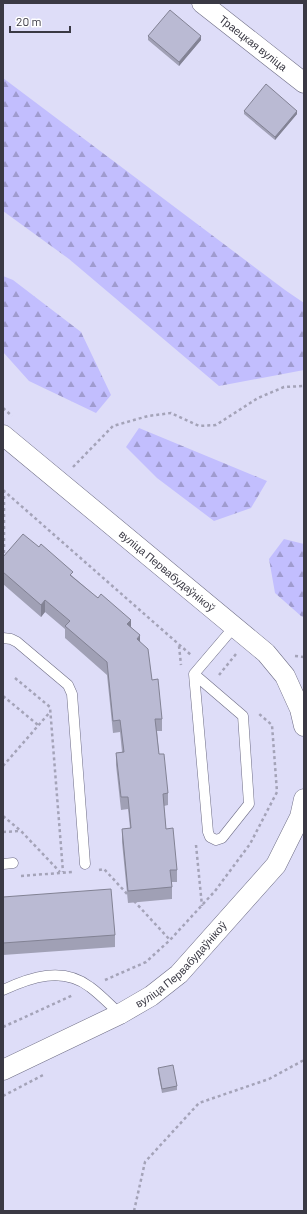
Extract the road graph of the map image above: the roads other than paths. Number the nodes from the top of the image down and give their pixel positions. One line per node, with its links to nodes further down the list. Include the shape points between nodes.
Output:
1 (202, 3): 2 (street, Траецкая вуліца)
2 (304, 83)
3 (3, 435): 4 (street, вуліца Первабудаўнікоў)
4 (234, 627): 6 (lane); 7 (street, вуліца Первабудаўнікоў, via 266,653 285,676 300,709)
5 (3, 638): 9 (lane, via 17,642 68,685 72,694)
6 (194, 674): 6 (lane, via 208,832 210,837 216,840 222,838 249,804 243,716)
7 (304, 726)
8 (304, 799): 11 (street, вуліца Первабудаўнікоў, via 300,817 276,865 179,974 151,996)
9 (85, 864)
10 (3, 990): 11 (lane, via 40,976 75,978 90,987)
11 (120, 1014): 12 (street, вуліца Первабудаўнікоў)
12 (3, 1070)

